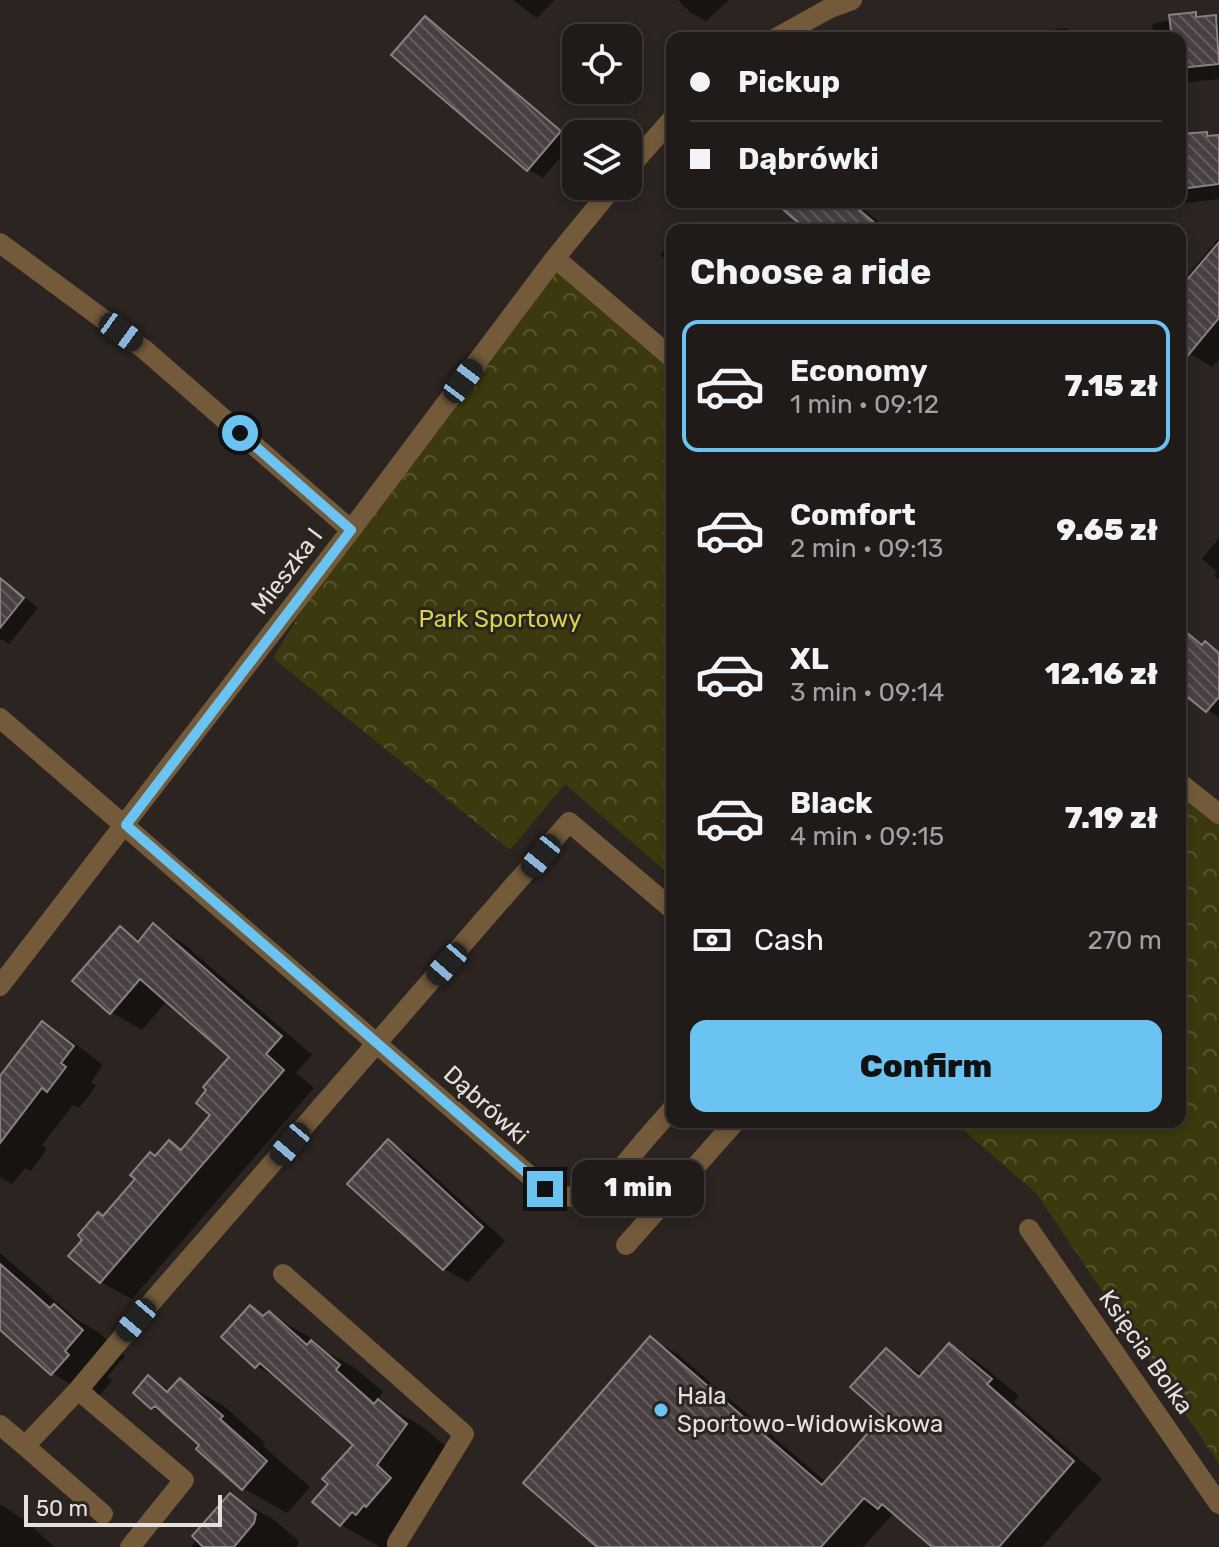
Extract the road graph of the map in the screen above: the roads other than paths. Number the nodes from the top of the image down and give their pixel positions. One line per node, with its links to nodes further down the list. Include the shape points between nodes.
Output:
1 (852, 0): 2 (street)
2 (787, 32)
3 (666, 126): 4 (street)
4 (642, 153)
5 (603, 200): 7 (street, Mieszka I)
6 (0, 243): 9 (street, via 145,350)
7 (555, 258): 8 (street); 9 (street, Mieszka I)
8 (666, 353)
9 (351, 530): 13 (street, Mieszka I)
10 (0, 718): 13 (street, Dąbrówki)
11 (1186, 788): 12 (street)
12 (1219, 814)
13 (126, 825): 15 (street, Mieszka I); 16 (street, Dąbrówki)
14 (666, 904): 16 (street, via 569,822)
15 (0, 986)
16 (377, 1042): 17 (street, Dąbrówki, via 527,1175 564,1198 590,1197 612,1182); 22 (street)
17 (666, 1116)
18 (730, 1128): 20 (street)
19 (1029, 1229): 25 (street, Księcia Bolka)
20 (626, 1245)
21 (283, 1274): 28 (street, via 464,1434)
22 (78, 1390): 24 (street); 27 (street, via 184,1480)
23 (0, 1425): 24 (street)
24 (25, 1446): 26 (street)
25 (1219, 1504)
26 (103, 1514)
27 (130, 1547)
28 (397, 1547)

